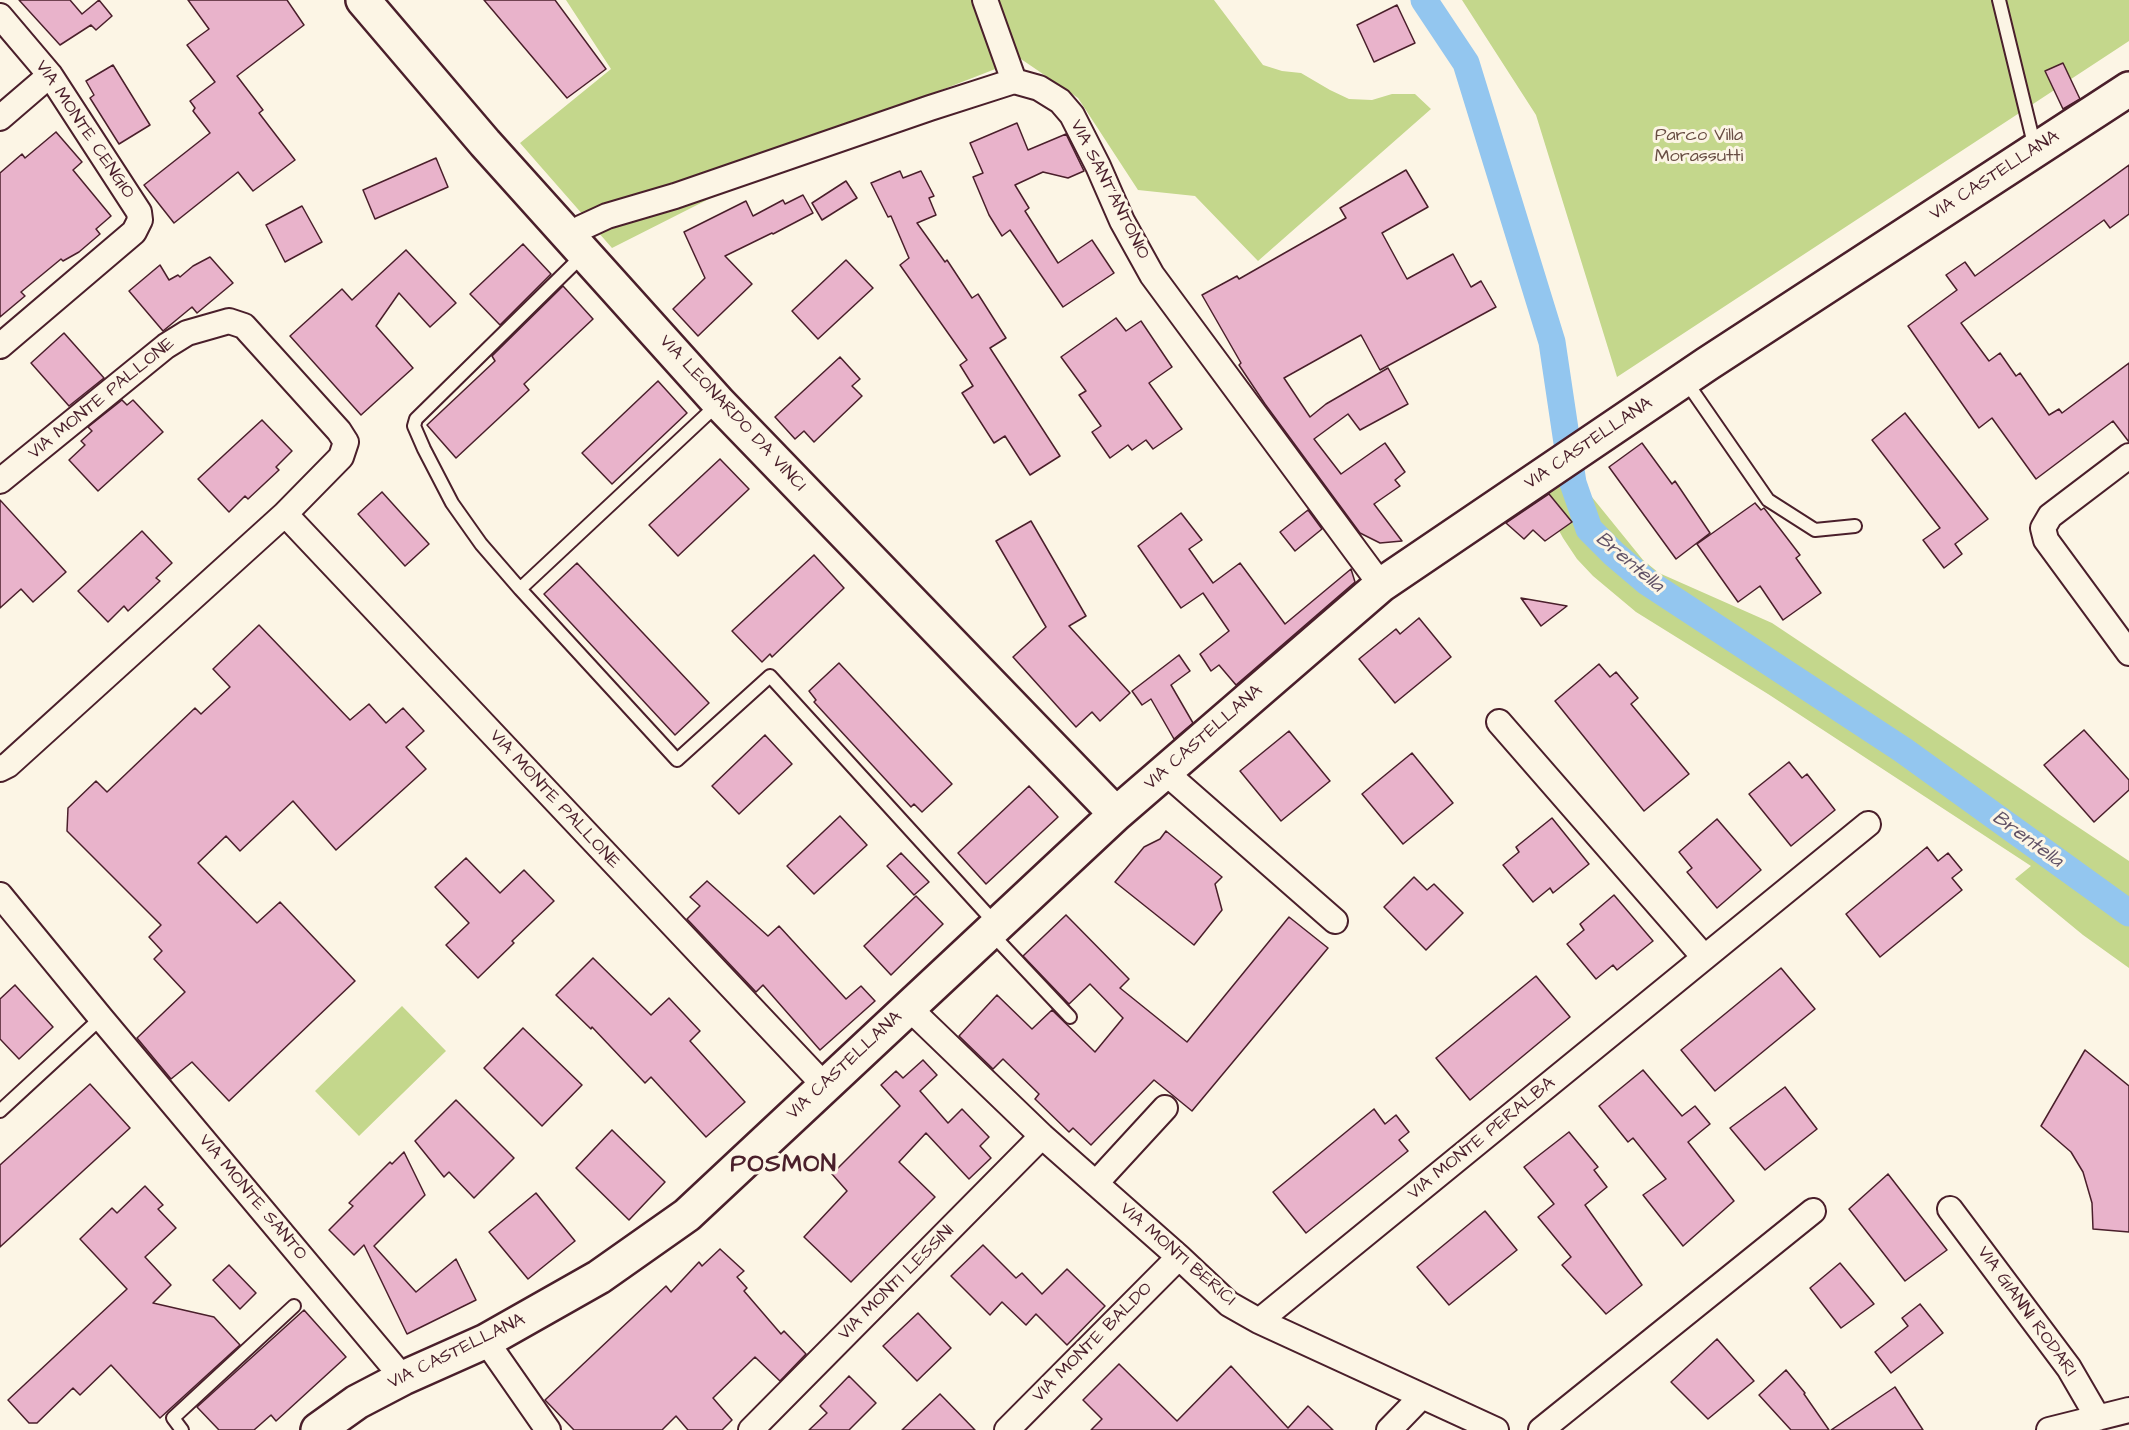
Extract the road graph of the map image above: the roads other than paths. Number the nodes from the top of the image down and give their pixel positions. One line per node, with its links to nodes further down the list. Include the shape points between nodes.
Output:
1 (363, 0): 10 (main road, VIA LEONARDO DA VINCI)
2 (985, 0): 6 (street)
3 (1999, 0): 9 (lane)
4 (0, 16): 5 (street, VIA MONTE CENGIO)
5 (50, 75): 8 (street); 11 (street, VIA MONTE CENGIO, via 139,212 140,220 134,232)
6 (1014, 81): 10 (street, via 607,216 581,228); 18 (street, VIA SANT'ANTONIO, via 1040,88 1072,115 1152,275)
7 (2129, 89): 9 (main road, VIA CASTELLANA)
8 (0, 118)
9 (2036, 150): 12 (main road, VIA CASTELLANA)
10 (577, 246): 13 (main road, VIA LEONARDO DA VINCI); 19 (lane, via 416,419 414,426 452,503)
11 (0, 346)
12 (1684, 379): 17 (lane, via 1768,500 1815,530); 18 (main road, VIA CASTELLANA)
13 (719, 403): 19 (lane); 24 (main road, VIA LEONARDO DA VINCI)
14 (2129, 456): 20 (street, via 2050,516 2043,528 2046,540)
15 (0, 481): 16 (street, VIA MONTE PALLONE, via 166,346 187,333 229,321 244,326 346,442 341,457)
16 (285, 514): 22 (street, VIA MONTE PALLONE); 33 (street, VIA MONTE PALLONE)
17 (1855, 526)
18 (1381, 585): 23 (main road, VIA CASTELLANA)
19 (520, 589): 28 (lane, via 677,760 770,676)
20 (2129, 653)
21 (1499, 722): 29 (street)
22 (0, 769)
23 (1165, 772): 24 (main road, VIA CASTELLANA); 27 (street)
24 (1116, 814): 28 (main road, VIA CASTELLANA)
25 (1868, 824): 29 (street, VIA MONTE PERALBA)
26 (0, 895): 32 (street, VIA MONTE SANTO)
27 (1335, 921)
28 (993, 928): 30 (main road, VIA CASTELLANA); 31 (lane)
29 (1704, 957): 42 (street, VIA MONTE PERALBA)
30 (908, 1007): 33 (main road, VIA CASTELLANA); 36 (street, VIA MONTI BERICI)
31 (1070, 1017)
32 (101, 1018): 35 (lane); 44 (street, VIA MONTE SANTO)
33 (824, 1085): 43 (main road, VIA CASTELLANA, via 687,1215 599,1277)
34 (1165, 1108): 37 (street)
35 (0, 1111)
36 (1042, 1136): 37 (street, VIA MONTI BERICI); 51 (street, VIA MONTI LESSINI)
37 (1096, 1184): 40 (street, VIA MONTI BERICI)
38 (1950, 1209): 47 (street, VIA GIANNI RODARI, via 2070,1368)
39 (1813, 1210): 55 (street)
40 (1179, 1257): 42 (street, VIA MONTI BERICI, via 1229,1304); 52 (street, VIA MONTE BALDO)
41 (294, 1306): 48 (lane, via 173,1418)
42 (1259, 1321): 45 (street, VIA MONTI BERICI)
43 (486, 1341): 44 (main road, VIA CASTELLANA); 50 (street)
44 (404, 1378): 49 (main road, VIA CASTELLANA, via 357,1402)
45 (1422, 1396): 53 (street); 54 (street, VIA MONTI BERICI)
46 (2129, 1410): 47 (street)
47 (2097, 1418): 56 (street)
48 (182, 1430)
49 (318, 1430)
50 (548, 1430)
51 (751, 1430)
52 (1007, 1430)
53 (1389, 1430)
54 (1496, 1430)
55 (1541, 1430)
56 (2049, 1430)

